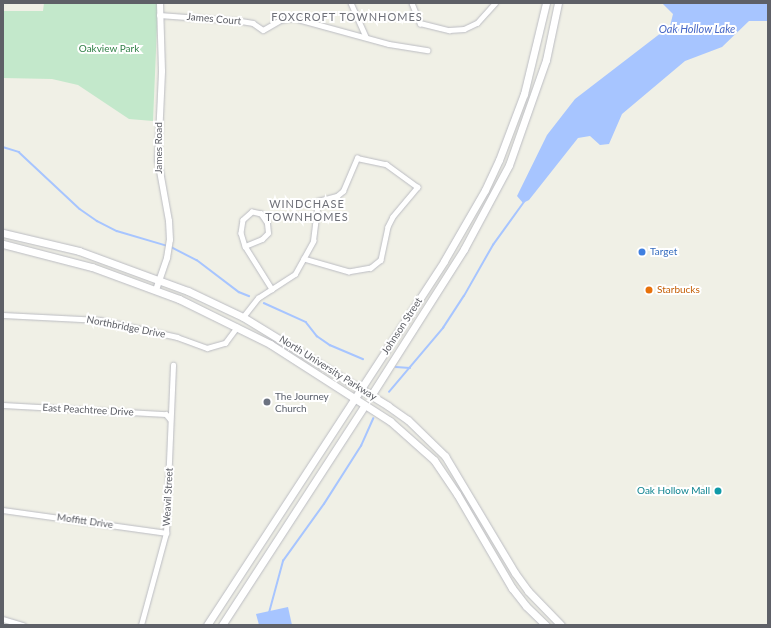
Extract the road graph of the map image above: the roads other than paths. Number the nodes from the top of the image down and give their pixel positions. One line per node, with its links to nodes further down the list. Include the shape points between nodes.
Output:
1 (160, 3): 7 (street, James Road)
2 (351, 3): 8 (street)
3 (412, 3): 4 (street, via 420,23 449,30 464,30 477,23)
4 (495, 3)
5 (546, 3): 21 (main road, Johnson Street, via 524,94 499,160 444,261)
6 (558, 3): 22 (main road, Johnson Street, via 538,88 509,166 464,249)
7 (159, 15): 8 (street, James Court, via 241,21 253,23 263,30 280,20 294,18); 14 (street, James Road, via 162,71 158,160 170,230 169,252)
8 (366, 37): 9 (street, James Court, via 414,50)
9 (428, 50)
10 (3, 233): 14 (main road, North University Parkway, via 79,251)
11 (3, 244): 16 (main road, North University Parkway, via 78,262)
12 (245, 246): 12 (street, via 241,233 243,220 252,212 261,214 267,223 268,234); 15 (street)
13 (304, 258): 13 (street, via 313,242 318,201 337,196 343,191 357,158 386,164 418,187 393,217 388,227 381,260 371,268 349,272); 15 (street, via 294,274)
14 (160, 280): 16 (street, James Road); 18 (main road, North University Parkway)
15 (272, 289): 18 (street, via 258,298)
16 (156, 290): 19 (main road, North University Parkway)
17 (3, 315): 19 (street, Northbridge Drive, via 100,320 177,337 207,348 225,343)
18 (244, 316): 21 (main road, North University Parkway)
19 (237, 327): 23 (main road, North University Parkway, via 301,362)
20 (173, 365): 26 (street, Weavil Street)
21 (360, 388): 22 (main road, North University Parkway); 23 (main road, Johnson Street)
22 (372, 394): 25 (street, Johnson Street); 35 (main road, North University Parkway, via 408,420 445,456 515,573 528,591)
23 (353, 398): 25 (main road, North University Parkway); 32 (main road, Johnson Street)
24 (3, 405): 26 (street, East Peachtree Drive, via 166,414)
25 (365, 405): 33 (main road, Johnson Street); 34 (main road, North University Parkway, via 409,436 434,460 512,588)
26 (171, 420): 28 (street, Weavil Street)
27 (3, 510): 28 (street, Moffitt Drive)
28 (166, 533): 31 (street, Weavil Street)
29 (3, 619): 30 (street)
30 (23, 625)
31 (141, 625)
32 (207, 625)
33 (222, 625)
34 (546, 625)
35 (562, 625)

